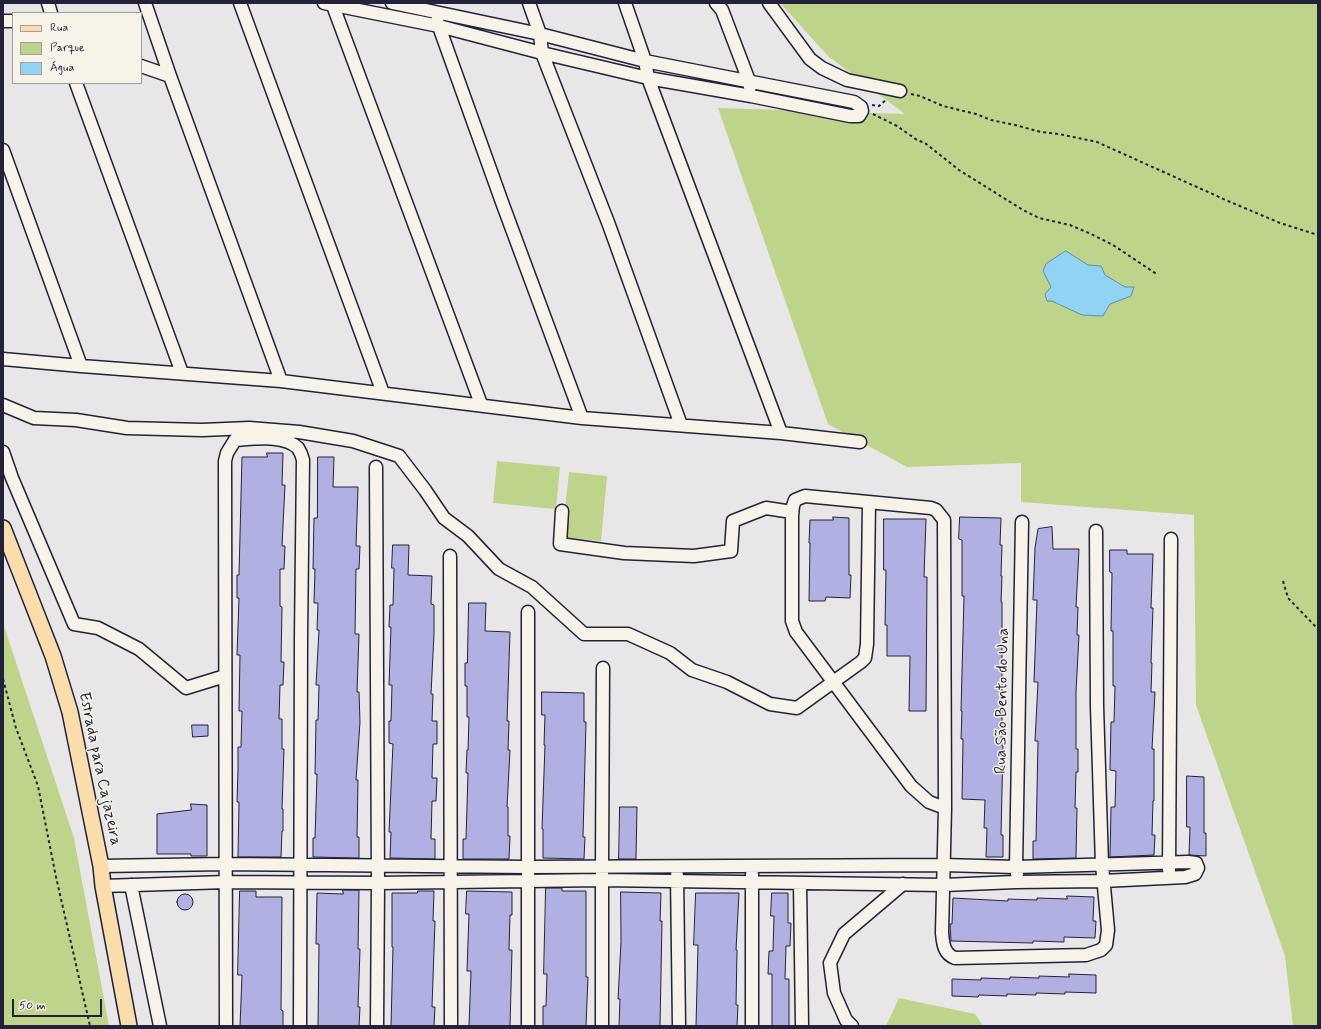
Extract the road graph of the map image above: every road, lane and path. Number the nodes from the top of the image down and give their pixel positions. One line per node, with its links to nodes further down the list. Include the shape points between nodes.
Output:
1 (145, 3): 15 (street)
2 (240, 3): 29 (street)
3 (392, 3): 9 (street)
4 (529, 3): 11 (street)
5 (624, 3): 13 (street)
6 (716, 3): 17 (street, via 722,10)
7 (769, 3): 19 (street, via 810,59 822,68 847,80)
8 (330, 4): 10 (street); 30 (street)
9 (432, 7): 10 (street); 11 (street)
10 (439, 26): 12 (street); 32 (street)
11 (540, 34): 12 (street); 13 (street)
12 (542, 53): 16 (street); 33 (street, via 609,225)
13 (645, 60): 16 (street); 17 (street)
14 (142, 66): 15 (street)
15 (170, 76): 28 (street)
16 (648, 78): 20 (street); 34 (street)
17 (749, 81): 20 (street); 21 (street)
18 (76, 84): 27 (street)
19 (900, 91): 21 (path, via 879,106); 23 (path, via 991,120 1097,142 1228,202)
20 (751, 96): 21 (street, via 850,116 859,116 862,111)
21 (859, 105): 24 (path, via 925,143 959,170 1023,210 1039,218 1070,225 1091,234 1113,245)
22 (3, 150): 26 (street)
23 (1318, 235)
24 (1158, 275)
25 (3, 359): 26 (street)
26 (81, 366): 27 (street)
27 (182, 373): 28 (street)
28 (281, 381): 29 (street)
29 (383, 393): 30 (street)
30 (481, 404): 32 (street)
31 (3, 405): 52 (street, via 34,418 76,420 127,428 249,428 299,432 353,441 399,456 444,518 468,536 499,569 532,587 584,634 628,634 670,653 692,670 727,682 770,704 797,708)
32 (582, 418): 33 (street)
33 (682, 425): 34 (street)
34 (781, 433): 35 (street)
35 (860, 442)
36 (3, 452): 50 (street, via 74,624 98,628 139,649 186,688)
37 (376, 467): 60 (street)
38 (869, 503): 40 (street, via 805,496 795,500); 52 (street, via 865,658); 53 (street, via 931,508 944,520)
39 (562, 511): 40 (street, via 560,544 624,553 694,556 731,551 734,521 766,508)
40 (792, 512): 52 (street, via 792,621 796,632)
41 (1022, 522): 66 (street, Rua São Bento do Una)
42 (3, 528): 59 (main road, Estrada para Cajazeira, via 53,656 70,712)
43 (1096, 531): 58 (street, via 1097,706)
44 (1171, 539): 54 (street)
45 (450, 556): 61 (street)
46 (1283, 581): 48 (path, via 1288,598)
47 (528, 612): 65 (street)
48 (1318, 629)
49 (603, 668): 62 (street)
50 (225, 676): 55 (street); 56 (street, via 227,452 235,440 281,440 299,450 303,460)
51 (3, 679): 83 (path, via 16,728 38,786)
52 (833, 683): 53 (street, via 911,786 929,802)
53 (945, 808): 57 (street)
54 (1169, 863): 58 (street); 67 (street); 67 (street, via 1192,862 1197,866 1197,871 1193,875)
55 (225, 864): 56 (street); 59 (street); 72 (street)
56 (300, 865): 60 (street); 73 (street)
57 (943, 865): 64 (street); 66 (street); 81 (street)
58 (1102, 865): 66 (street); 71 (street)
59 (101, 866): 82 (main road, Estrada para Cajazeira)
60 (378, 866): 61 (street); 78 (street)
61 (451, 866): 65 (street); 69 (street)
62 (602, 866): 63 (street); 65 (street); 68 (street)
63 (678, 866): 64 (street); 74 (street)
64 (751, 866): 75 (street)
65 (528, 867): 70 (street)
66 (1016, 867): 77 (street, Rua São Bento do Una)
67 (1170, 877): 71 (street)
68 (602, 880): 70 (street); 74 (street); 91 (street)
69 (452, 881): 70 (street); 78 (street); 89 (street)
70 (528, 881): 90 (street)
71 (1103, 881): 77 (street); 81 (street, via 1108,930 1106,945 1101,950 1086,955 955,958 950,956 943,942)
72 (226, 882): 73 (street); 80 (street); 86 (street)
73 (301, 882): 78 (street); 87 (street)
74 (677, 882): 75 (street); 92 (street)
75 (752, 882): 76 (street); 93 (street)
76 (800, 882): 79 (street); 94 (street)
77 (1018, 882): 81 (street)
78 (378, 883): 88 (street)
79 (903, 884): 81 (street); 95 (street, via 844,934 830,963 834,993 846,1020)
80 (131, 885): 82 (street); 85 (street)
81 (944, 885)
82 (103, 886): 84 (main road, Estrada para Cajazeira)
83 (90, 1026)
84 (130, 1026)
85 (160, 1026)
86 (226, 1026)
87 (300, 1026)
88 (377, 1026)
89 (451, 1026)
90 (528, 1026)
91 (602, 1026)
92 (679, 1026)
93 (752, 1026)
94 (802, 1026)
95 (852, 1026)

